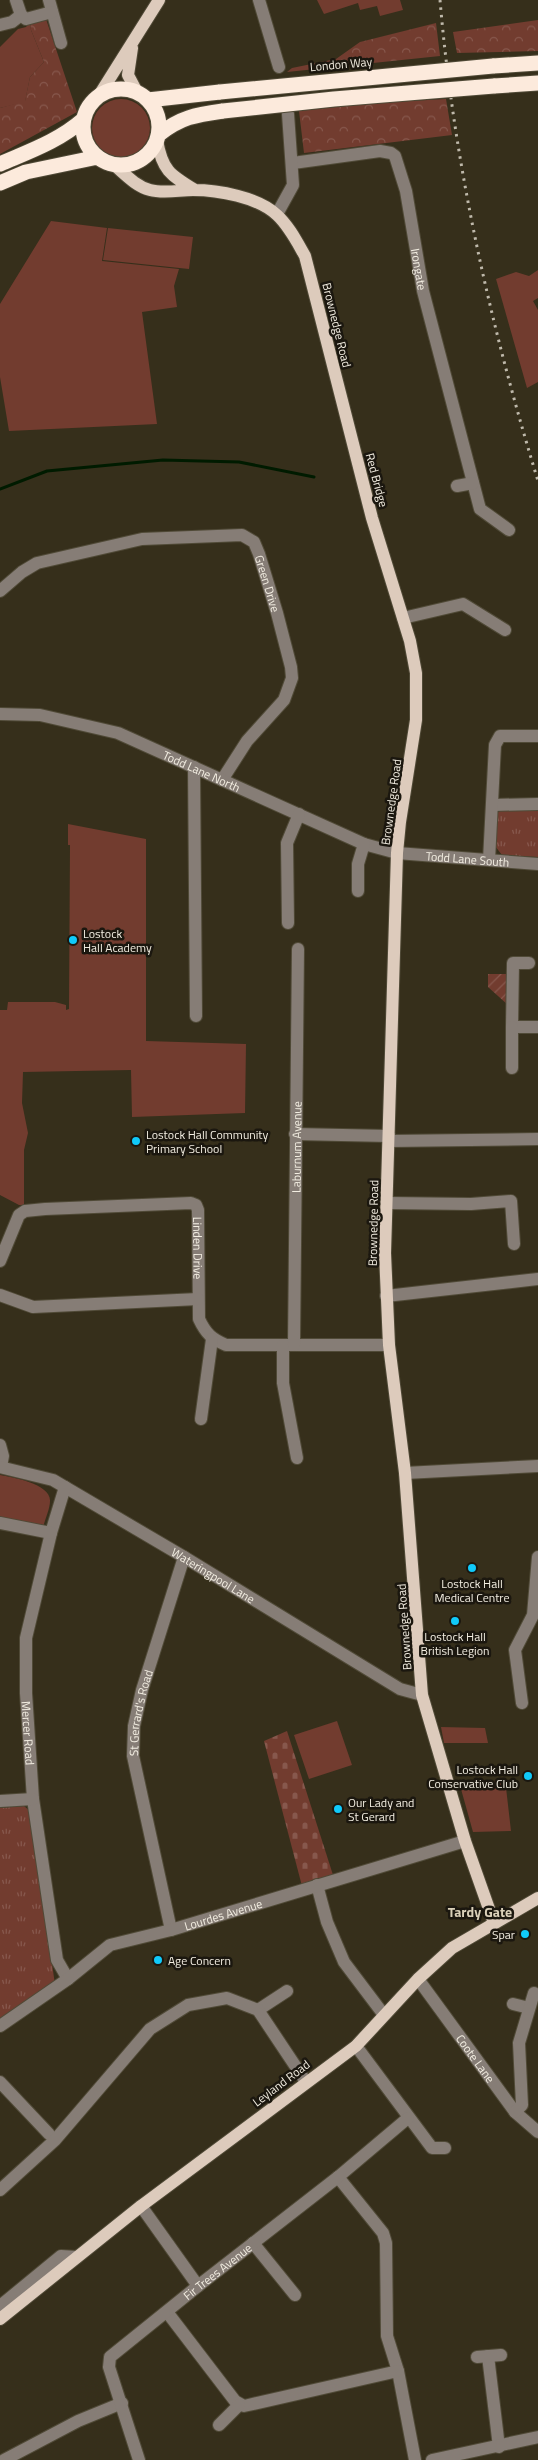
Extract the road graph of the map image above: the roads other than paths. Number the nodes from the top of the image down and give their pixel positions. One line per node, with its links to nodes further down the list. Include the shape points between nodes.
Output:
1 (16, 0): 5 (street)
2 (159, 0): 7 (main road)
3 (259, 0): 10 (street)
4 (50, 6): 5 (street, via 26,19); 8 (street)
5 (21, 15): 6 (street)
6 (0, 25)
7 (134, 40): 12 (main road, via 128,75); 13 (main road)
8 (61, 43)
9 (538, 64): 12 (highway, London Way, bridge)
10 (279, 66)
11 (538, 83): 16 (highway, bridge, via 334,99 192,115 173,123)
12 (142, 96): 13 (highway, via 123,89); 16 (highway, via 155,110 159,123)
13 (98, 97): 15 (highway)
14 (288, 114): 18 (street)
15 (84, 119): 17 (highway, via 86,140); 19 (highway, via 69,133)
16 (157, 138): 20 (highway, via 152,150 139,160); 22 (main road, Brownedge Road, via 159,156 165,169)
17 (98, 157): 20 (highway); 21 (highway, via 26,172)
18 (293, 163): 23 (street, via 293,185); 25 (street, Irongate, via 380,151 392,153 399,163 424,291)
19 (0, 164)
20 (113, 164): 22 (main road, Brownedge Road, via 150,190)
21 (0, 183)
22 (195, 190): 23 (main road, Brownedge Road, via 233,195 256,202)
23 (276, 214): 24 (main road, Brownedge Road, via 295,237 305,256)
24 (355, 450): 27 (main road, Red Bridge)
25 (473, 483): 26 (street); 28 (street, Irongate, via 480,509)
26 (457, 486)
27 (372, 518): 30 (main road, Brownedge Road)
28 (509, 530)
29 (0, 592): 35 (street, Green Drive, via 37,563 142,539 242,535 250,538 259,554 272,596 292,678 284,700 247,741)
30 (403, 618): 31 (street, via 463,604); 40 (main road, Brownedge Road, via 414,656 417,692)
31 (504, 630)
32 (0, 714): 34 (street, Todd Lane North, via 40,715 118,734)
33 (538, 736): 37 (street, via 500,736 495,745)
34 (194, 767): 35 (street, Todd Lane North); 47 (street)
35 (222, 780): 38 (street, Todd Lane North)
36 (538, 804): 37 (street)
37 (494, 805): 41 (street)
38 (299, 814): 39 (street, Todd Lane North); 44 (street, via 287,843)
39 (364, 844): 40 (street, Todd Lane North); 43 (street, via 358,864)
40 (398, 853): 41 (street, Todd Lane South); 52 (main road, Brownedge Road)
41 (489, 860): 42 (street, Todd Lane South)
42 (538, 864)
43 (358, 891)
44 (288, 923)
45 (298, 949): 51 (street, Laburnum Avenue)
46 (529, 963): 49 (street, via 513,963)
47 (196, 1016)
48 (538, 1027): 49 (street)
49 (512, 1028): 50 (street)
50 (512, 1068)
51 (295, 1134): 52 (street); 62 (street, Laburnum Avenue)
52 (389, 1139): 53 (street); 54 (main road, Brownedge Road)
53 (538, 1139)
54 (387, 1202): 55 (street, via 472,1204 510,1201); 59 (main road, Brownedge Road)
55 (514, 1244)
56 (0, 1261): 60 (street, Linden Drive, via 19,1215 25,1211 190,1202 198,1210)
57 (538, 1279): 59 (street)
58 (0, 1294): 60 (street, via 33,1307)
59 (386, 1296): 63 (main road, Brownedge Road)
60 (198, 1300): 61 (street, Linden Drive, via 199,1319)
61 (212, 1340): 62 (street, via 226,1344); 64 (street)
62 (288, 1345): 63 (street); 66 (street, Laburnum Avenue, via 282,1383)
63 (389, 1345): 69 (main road, Brownedge Road)
64 (201, 1419)
65 (0, 1445): 68 (street, via 3,1456)
66 (297, 1458)
67 (538, 1466): 69 (street)
68 (0, 1467): 70 (street, Wateringpool Lane, via 53,1480)
69 (405, 1473): 76 (main road, Brownedge Road)
70 (65, 1487): 72 (street, Mercer Road); 73 (street, Wateringpool Lane)
71 (0, 1523): 72 (street)
72 (51, 1533): 78 (street, Mercer Road, via 26,1638)
73 (184, 1557): 76 (street, Wateringpool Lane, via 400,1689); 84 (street, St Gerrard's Road, via 142,1690 134,1726 133,1756)
74 (538, 1557): 75 (street)
75 (537, 1573): 77 (street, via 533,1615 515,1650)
76 (422, 1695): 80 (main road, Brownedge Road)
77 (522, 1703)
78 (33, 1799): 79 (street); 85 (street, Mercer Road, via 57,1960)
79 (0, 1801)
80 (465, 1841): 81 (street, Lourdes Avenue); 83 (main road, Brownedge Road)
81 (317, 1886): 84 (street, Lourdes Avenue); 92 (street, via 327,1922 344,1962)
82 (538, 1898): 83 (main road, Leyland Road)
83 (494, 1924): 86 (main road, Leyland Road, via 452,1948)
84 (171, 1930): 85 (street, Lourdes Avenue, via 110,1945)
85 (68, 1979): 93 (street, Lourdes Avenue)
86 (418, 1979): 92 (main road, Leyland Road); 97 (street, Coote Lane)
87 (287, 1991): 91 (street)
88 (534, 1993): 90 (street)
89 (514, 2004): 90 (street)
90 (529, 2008): 97 (street, via 519,2043 522,2106)
91 (258, 2010): 96 (street); 103 (street, via 227,1998 188,2005 150,2029 54,2140)
92 (384, 2015): 94 (main road, Leyland Road)
93 (0, 2026)
94 (356, 2046): 96 (main road, Leyland Road); 98 (street)
95 (0, 2082): 100 (street)
96 (306, 2082): 104 (main road, Leyland Road)
97 (515, 2112): 99 (street, Coote Lane)
98 (408, 2118): 101 (street, via 432,2148); 102 (street, Fir Trees Avenue)
99 (538, 2132)
100 (49, 2134)
101 (445, 2148)
102 (338, 2177): 105 (street, Fir Trees Avenue); 113 (street, via 383,2233 386,2244 387,2336)
103 (0, 2190)
104 (141, 2206): 106 (main road, Leyland Road); 107 (street)
105 (253, 2243): 107 (street, Fir Trees Avenue); 108 (street)
106 (77, 2257): 109 (street, Leyland Road, via 61,2256); 111 (main road, Leyland Road)
107 (198, 2286): 110 (street, Fir Trees Avenue)
108 (295, 2295)
109 (0, 2306)
110 (166, 2312): 114 (street, Fir Trees Avenue, via 110,2357 109,2367); 115 (street)
111 (0, 2319)
112 (489, 2356): 118 (street)
113 (398, 2371): 115 (street); 121 (street)
114 (122, 2403): 119 (street, via 78,2421); 120 (street, Fir Trees Avenue)
115 (239, 2405): 116 (street)
116 (219, 2426)
117 (538, 2437): 118 (street)
118 (499, 2447): 122 (street)
119 (4, 2460)
120 (139, 2460)
121 (415, 2460)
122 (432, 2460)

